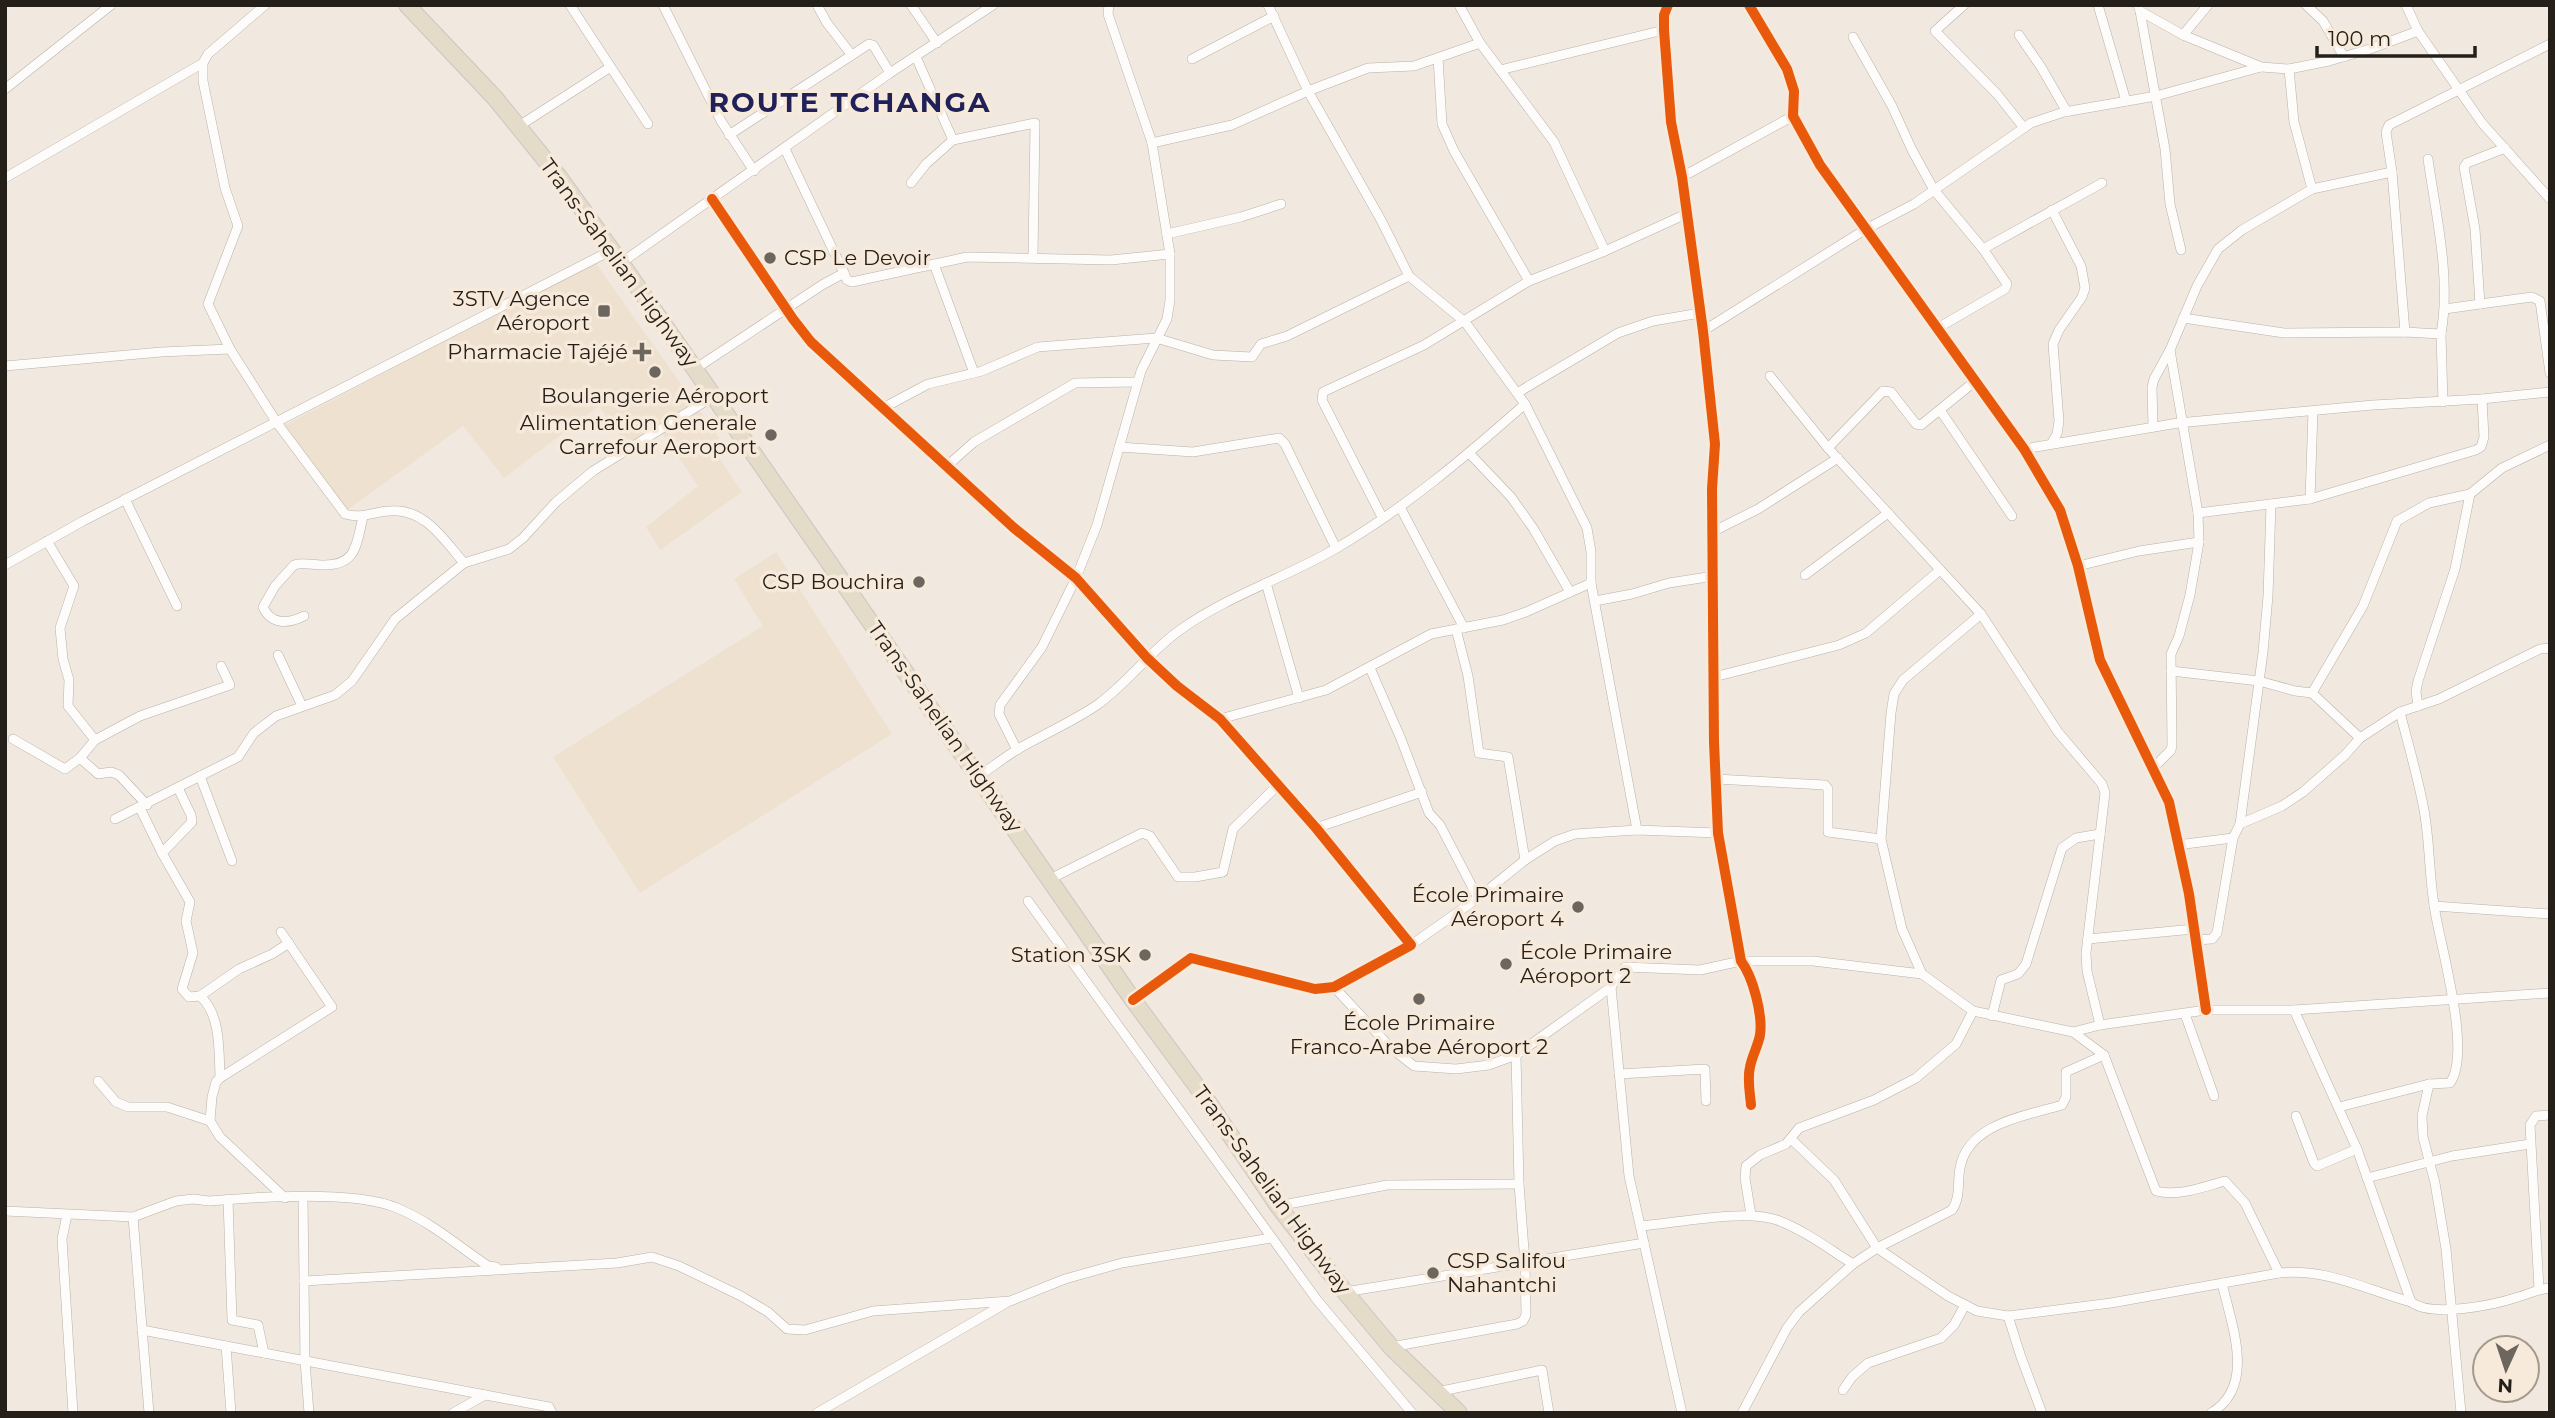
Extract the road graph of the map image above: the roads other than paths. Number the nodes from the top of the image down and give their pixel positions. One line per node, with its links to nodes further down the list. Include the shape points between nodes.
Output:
1 (111, 5): 40 (street)
2 (265, 5): 34 (street)
3 (407, 5): 48 (highway, Trans-Sahelian Highway)
4 (570, 5): 36 (street)
5 (663, 5): 50 (street)
6 (817, 5): 29 (street)
7 (911, 5): 26 (street)
8 (993, 5): 26 (street)
9 (1108, 5): 52 (street)
10 (1268, 5): 20 (street)
11 (1459, 5): 27 (street)
12 (1668, 5): 21 (street)
13 (1749, 5): 46 (street, via 1790,78)
14 (1964, 5): 49 (street, via 1935,31)
15 (2098, 5): 44 (street)
16 (2208, 5): 24 (street)
17 (2306, 5): 31 (street, via 2323,21)
18 (2406, 5): 22 (street)
19 (2139, 8): 24 (street); 43 (street)
20 (1274, 16): 33 (street); 42 (street)
21 (1664, 30): 37 (street); 58 (street, via 1671,122)
22 (2418, 31): 31 (street); 41 (street)
23 (2018, 35): 45 (street)
24 (2183, 35): 35 (street)
25 (1853, 37): 62 (street)
26 (937, 43): 30 (street)
27 (1480, 43): 32 (street); 37 (street)
28 (2550, 44): 41 (street)
29 (851, 54): 39 (street, via 871,43); 50 (street)
30 (916, 57): 39 (street); 51 (street)
31 (2344, 57): 38 (street)
32 (1438, 58): 42 (street, via 1405,68 1368,68); 80 (street, via 1443,124 1454,151)
33 (1192, 59)
34 (203, 63): 59 (street); 92 (street, via 225,188 238,226 208,304)
35 (2261, 67): 38 (street); 43 (street)
36 (609, 68): 47 (street); 48 (street)
37 (1500, 69): 73 (street, via 1554,142)
38 (2289, 69): 63 (street, via 2294,122)
39 (890, 73): 54 (street)
40 (5, 89)
41 (2457, 90): 53 (street); 57 (street, via 2387,127)
42 (1308, 91): 52 (street, via 1232,125); 79 (street)
43 (2156, 96): 44 (street); 72 (street)
44 (2126, 101): 45 (street)
45 (2067, 111): 49 (street)
46 (1793, 116): 58 (street); 69 (street, via 1820,165)
47 (648, 124)
48 (519, 126): 75 (highway, Trans-Sahelian Highway)
49 (2024, 128): 62 (street)
50 (729, 135): 56 (street)
51 (953, 141): 60 (street); 76 (street, via 1035,122)
52 (1153, 143): 70 (street)
53 (2505, 148): 65 (street); 81 (street, via 2464,167 2475,229)
54 (785, 149): 56 (street); 78 (street)
55 (2428, 159): 83 (street)
56 (754, 171): 64 (street)
57 (2392, 172): 63 (street); 89 (street)
58 (1682, 177): 68 (street)
59 (5, 178)
60 (911, 183)
61 (2102, 183): 67 (street)
62 (1934, 190): 69 (street); 71 (street)
63 (2312, 190): 85 (street, via 2222,244)
64 (712, 198): 75 (street); 82 (street)
65 (2550, 199)
66 (1280, 204): 70 (street)
67 (2052, 210): 71 (street); 113 (street, via 2081,266 2085,288 2053,344 2059,421)
68 (1686, 214): 73 (street); 84 (street)
69 (1866, 229): 87 (street); 88 (street)
70 (1167, 234): 74 (street)
71 (1983, 249): 87 (street, via 2007,286)
72 (2181, 250)
73 (1605, 251): 80 (street)
74 (1170, 254): 76 (street, via 1111,260); 91 (street, via 1170,309)
75 (616, 256): 95 (highway, Trans-Sahelian Highway); 110 (street)
76 (1032, 257): 77 (street, via 967,257)
77 (934, 264): 78 (street, via 852,282); 96 (street)
78 (844, 273): 82 (street)
79 (1409, 276): 86 (street); 91 (street, via 1287,336 1261,344 1252,357 1213,355)
80 (1529, 281): 86 (street)
81 (2480, 304): 83 (street); 97 (street, via 2540,301)
82 (786, 308): 95 (street); 107 (street, via 811,342)
83 (2445, 309): 90 (street)
84 (1700, 313): 88 (street); 101 (street, via 1618,332)
85 (2183, 318): 89 (street, via 2284,333); 93 (street)
86 (1465, 322): 101 (street); 130 (street, via 1321,394)
87 (1936, 329): 100 (street)
88 (1703, 331): 131 (street, via 1715,444)
89 (2405, 332): 90 (street)
90 (2441, 334): 105 (street)
91 (1156, 338): 96 (street, via 1038,348); 99 (street)
92 (230, 349): 94 (street); 110 (street)
93 (2170, 350): 111 (street); 112 (street, via 2152,387)
94 (5, 366)
95 (695, 369): 103 (highway, Trans-Sahelian Highway)
96 (974, 373): 107 (street, via 928,384)
97 (2550, 373)
98 (1770, 376): 116 (street)
99 (1137, 382): 115 (street); 120 (street, via 1075,383 974,442)
100 (1975, 382): 108 (street); 117 (street)
101 (1517, 393): 106 (street)
102 (2550, 393): 104 (street)
103 (714, 396): 135 (street, via 593,471 509,549); 171 (highway, Trans-Sahelian Highway)
104 (2483, 400): 105 (street); 123 (street, via 2484,437 2476,450)
105 (2443, 402): 109 (street)
106 (1525, 404): 118 (street); 143 (street, via 1587,528)
107 (883, 408): 120 (street)
108 (1940, 410): 116 (street, via 1919,425 1891,392 1883,391); 128 (street)
109 (2313, 411): 111 (street); 123 (street)
110 (277, 423): 122 (street); 129 (street, via 345,514)
111 (2183, 423): 112 (street); 127 (street)
112 (2153, 427): 113 (street)
113 (2051, 444): 117 (street)
114 (2550, 445): 121 (street, via 2502,468)
115 (1119, 447): 134 (street, via 1193,452 1279,438); 141 (street)
116 (1828, 449): 119 (street)
117 (2024, 449): 137 (street, via 2060,510)
118 (1469, 453): 125 (street); 144 (street, via 1511,497)
119 (1838, 458): 126 (street); 131 (street)
120 (947, 466): 141 (street)
121 (2470, 494): 158 (street, via 2429,503 2397,521 2363,606); 161 (street, via 2455,569 2418,681)
122 (125, 499): 132 (street); 146 (street)
123 (2310, 499): 124 (street)
124 (2271, 504): 127 (street); 157 (street, via 2269,596)
125 (1400, 507): 130 (street); 149 (street)
126 (1888, 513): 138 (street); 139 (street)
127 (2198, 513): 133 (street)
128 (2011, 516)
129 (363, 517): 135 (street, via 396,510 421,517); 148 (street, via 348,561 294,565 263,607 278,622)
130 (1382, 517): 134 (street)
131 (1712, 532): 140 (street)
132 (47, 541): 136 (street); 166 (street, via 74,586 60,628 69,680 68,706)
133 (2199, 542): 137 (street); 155 (street)
134 (1336, 548): 142 (street)
135 (464, 563): 160 (street, via 395,619 352,681 335,695)
136 (5, 565)
137 (2078, 566): 169 (street, via 2100,660)
138 (1940, 570): 147 (street); 156 (street, via 1866,633 1839,645)
139 (1805, 575)
140 (1714, 576): 145 (street); 156 (street)
141 (1076, 578): 152 (street); 167 (street, via 1042,647 1000,705 999,714)
142 (1266, 583): 152 (street, via 1180,630); 159 (street)
143 (1591, 583): 144 (street); 145 (street)
144 (1570, 592): 149 (street, via 1526,612)
145 (1595, 601): 180 (street)
146 (177, 606)
147 (1981, 614): 182 (street, via 2058,732 2102,784); 184 (street, via 1903,680 1894,694)
148 (304, 616)
149 (1460, 628): 154 (street, via 1431,634); 187 (street, via 1479,753 1508,757)
150 (2550, 648): 161 (street)
151 (278, 655): 160 (street)
152 (1147, 658): 163 (street); 167 (street, via 1097,705)
153 (221, 666): 166 (street, via 230,685 140,716)
154 (1370, 668): 159 (street); 175 (street)
155 (2171, 671): 157 (street); 169 (street, via 2172,745)
156 (1714, 677): 172 (street)
157 (2259, 681): 158 (street); 178 (street)
158 (2312, 693): 164 (street)
159 (1299, 698): 163 (street)
160 (302, 706): 170 (street, via 259,727 238,757)
161 (2417, 706): 162 (street)
162 (2400, 712): 164 (street); 192 (street, via 2424,810)
163 (1220, 719): 173 (street)
164 (2360, 738): 178 (street, via 2303,792)
165 (13, 739): 168 (street, via 65,769)
166 (95, 740): 168 (street)
167 (1017, 750): 171 (street)
168 (80, 758): 176 (street, via 98,774 119,775)
169 (2153, 768): 185 (street, via 2169,802)
170 (200, 776): 174 (street); 188 (street)
171 (979, 776): 189 (highway, Trans-Sahelian Highway)
172 (1716, 779): 181 (street); 184 (street, via 1825,785 1828,832)
173 (1277, 786): 179 (street); 189 (street, via 1233,829 1223,872 1178,877 1150,836 1142,833)
174 (178, 788): 176 (street); 186 (street, via 192,822)
175 (1422, 792): 179 (street); 190 (street, via 1429,813 1440,825)
176 (143, 806): 177 (street); 186 (street)
177 (115, 819)
178 (2240, 824): 183 (street)
179 (1317, 828): 199 (street)
180 (1637, 830): 181 (street); 187 (street, via 1575,834)
181 (1718, 833): 200 (street)
182 (2100, 834): 196 (street); 212 (street, via 2076,838 2062,848 2026,964 2018,974 2001,979)
183 (2233, 838): 185 (street); 197 (street, via 2217,933 2212,939)
184 (1881, 839): 201 (street, via 1902,929)
185 (2177, 845): 194 (street)
186 (162, 853): 205 (street, via 190,902 186,921 193,953 182,989 189,997)
187 (1525, 860): 190 (street)
188 (232, 861)
189 (1050, 879): 207 (highway, Trans-Sahelian Highway)
190 (1478, 898): 199 (street)
191 (1028, 901): 243 (street)
192 (2434, 906): 193 (street); 206 (street)
193 (2550, 914)
194 (2194, 929): 196 (street); 197 (street)
195 (281, 932): 198 (street)
196 (2088, 939): 213 (street, via 2087,971)
197 (2195, 940): 208 (street)
198 (289, 943): 205 (street); 218 (street, via 332,1007)
199 (1411, 945): 202 (street)
200 (1741, 961): 201 (street, via 1813,961); 203 (street, via 1700,970 1625,967); 223 (street, via 1749,971 1760,1025 1749,1069)
201 (1922, 974): 210 (street)
202 (1334, 987): 207 (street, via 1315,989 1191,958); 215 (street, via 1414,1066 1456,1069)
203 (1611, 987): 215 (street); 217 (street)
204 (2550, 993): 206 (street)
205 (200, 996): 218 (street, via 216,1028)
206 (2454, 998): 209 (street); 220 (street, via 2457,1049 2452,1080)
207 (1133, 1000): 237 (highway, Trans-Sahelian Highway)
208 (2206, 1010): 209 (street); 211 (street)
209 (2294, 1010): 224 (street)
210 (1973, 1011): 212 (street); 228 (street, via 1956,1044 1916,1078 1874,1101 1799,1128)
211 (2185, 1013): 213 (street); 221 (street)
212 (1992, 1016): 214 (street)
213 (2101, 1025): 214 (street)
214 (2073, 1032): 216 (street)
215 (1517, 1055): 233 (street)
216 (2104, 1055): 245 (street, via 2066,1072 2062,1105 1995,1126 1977,1137 1965,1152 1958,1202 1952,1210); 249 (street, via 2156,1191 2188,1191 2225,1181 2245,1203)
217 (1619, 1074): 222 (street, via 1705,1069); 242 (street, via 1629,1175)
218 (220, 1078): 227 (street)
219 (98, 1080): 227 (street, via 116,1102 128,1107 167,1107)
220 (2429, 1084): 224 (street); 231 (street, via 2422,1116)
221 (2214, 1096)
222 (1706, 1101)
223 (1751, 1105)
224 (2339, 1107): 230 (street)
225 (2550, 1115): 229 (street, via 2531,1121)
226 (2296, 1116): 230 (street, via 2317,1166)
227 (210, 1121): 234 (street, via 220,1137)
228 (1791, 1139): 240 (street, via 1744,1169); 245 (street, via 1834,1180)
229 (2530, 1144): 231 (street); 253 (street)
230 (2357, 1149): 232 (street)
231 (2431, 1163): 232 (street); 258 (street)
232 (2367, 1178): 256 (street)
233 (1519, 1184): 237 (street, via 1387,1185); 246 (street)
234 (285, 1198): 235 (street); 236 (street)
235 (303, 1198): 248 (street, via 346,1198 394,1207 488,1266); 250 (street)
236 (228, 1199): 241 (street, via 176,1201); 263 (street, via 232,1320 258,1325)
237 (1278, 1206): 254 (highway, Trans-Sahelian Highway)
238 (5, 1211): 239 (street)
239 (67, 1215): 241 (street); 268 (street, via 62,1239)
240 (1751, 1215): 242 (street); 247 (street, via 1777,1221)
241 (133, 1217): 260 (street)
242 (1641, 1226): 244 (street)
243 (1271, 1238): 255 (street, via 1122,1262); 275 (street)
244 (1644, 1243): 246 (street); 278 (street)
245 (1877, 1248): 247 (street); 257 (street)
246 (1525, 1263): 254 (street); 262 (street, via 1527,1308 1523,1321)
247 (1853, 1264): 279 (street, via 1787,1328)
248 (506, 1269): 250 (street); 255 (street, via 652,1257 710,1279 768,1312 787,1329 805,1330 873,1311)
249 (2279, 1273): 251 (street); 256 (street, via 2315,1272)
250 (304, 1281): 264 (street)
251 (2222, 1283): 259 (street); 281 (street, via 2238,1377 2232,1393)
252 (2550, 1288): 253 (street)
253 (2539, 1289): 258 (street)
254 (1345, 1292): 262 (highway, Trans-Sahelian Highway)
255 (1010, 1301): 274 (street)
256 (2411, 1302): 258 (street, via 2418,1307)
257 (1965, 1305): 259 (street); 265 (street, via 1941,1338 1868,1363)
258 (2451, 1309): 282 (street)
259 (2008, 1316): 280 (street)
260 (142, 1330): 261 (street); 269 (street)
261 (226, 1346): 263 (street); 270 (street)
262 (1391, 1347): 266 (highway, Trans-Sahelian Highway)
263 (264, 1353): 264 (street)
264 (305, 1361): 267 (street); 271 (street)
265 (1843, 1390)
266 (1437, 1392): 276 (highway, Trans-Sahelian Highway); 277 (street, via 1542,1370)
267 (485, 1395): 272 (street); 273 (street, via 550,1407)
268 (73, 1413)
269 (149, 1413)
270 (231, 1413)
271 (309, 1413)
272 (453, 1413)
273 (552, 1413)
274 (817, 1413)
275 (1412, 1413)
276 (1459, 1413)
277 (1549, 1413)
278 (1682, 1413)
279 (1742, 1413)
280 (2042, 1413)
281 (2211, 1413)
282 (2460, 1413)

